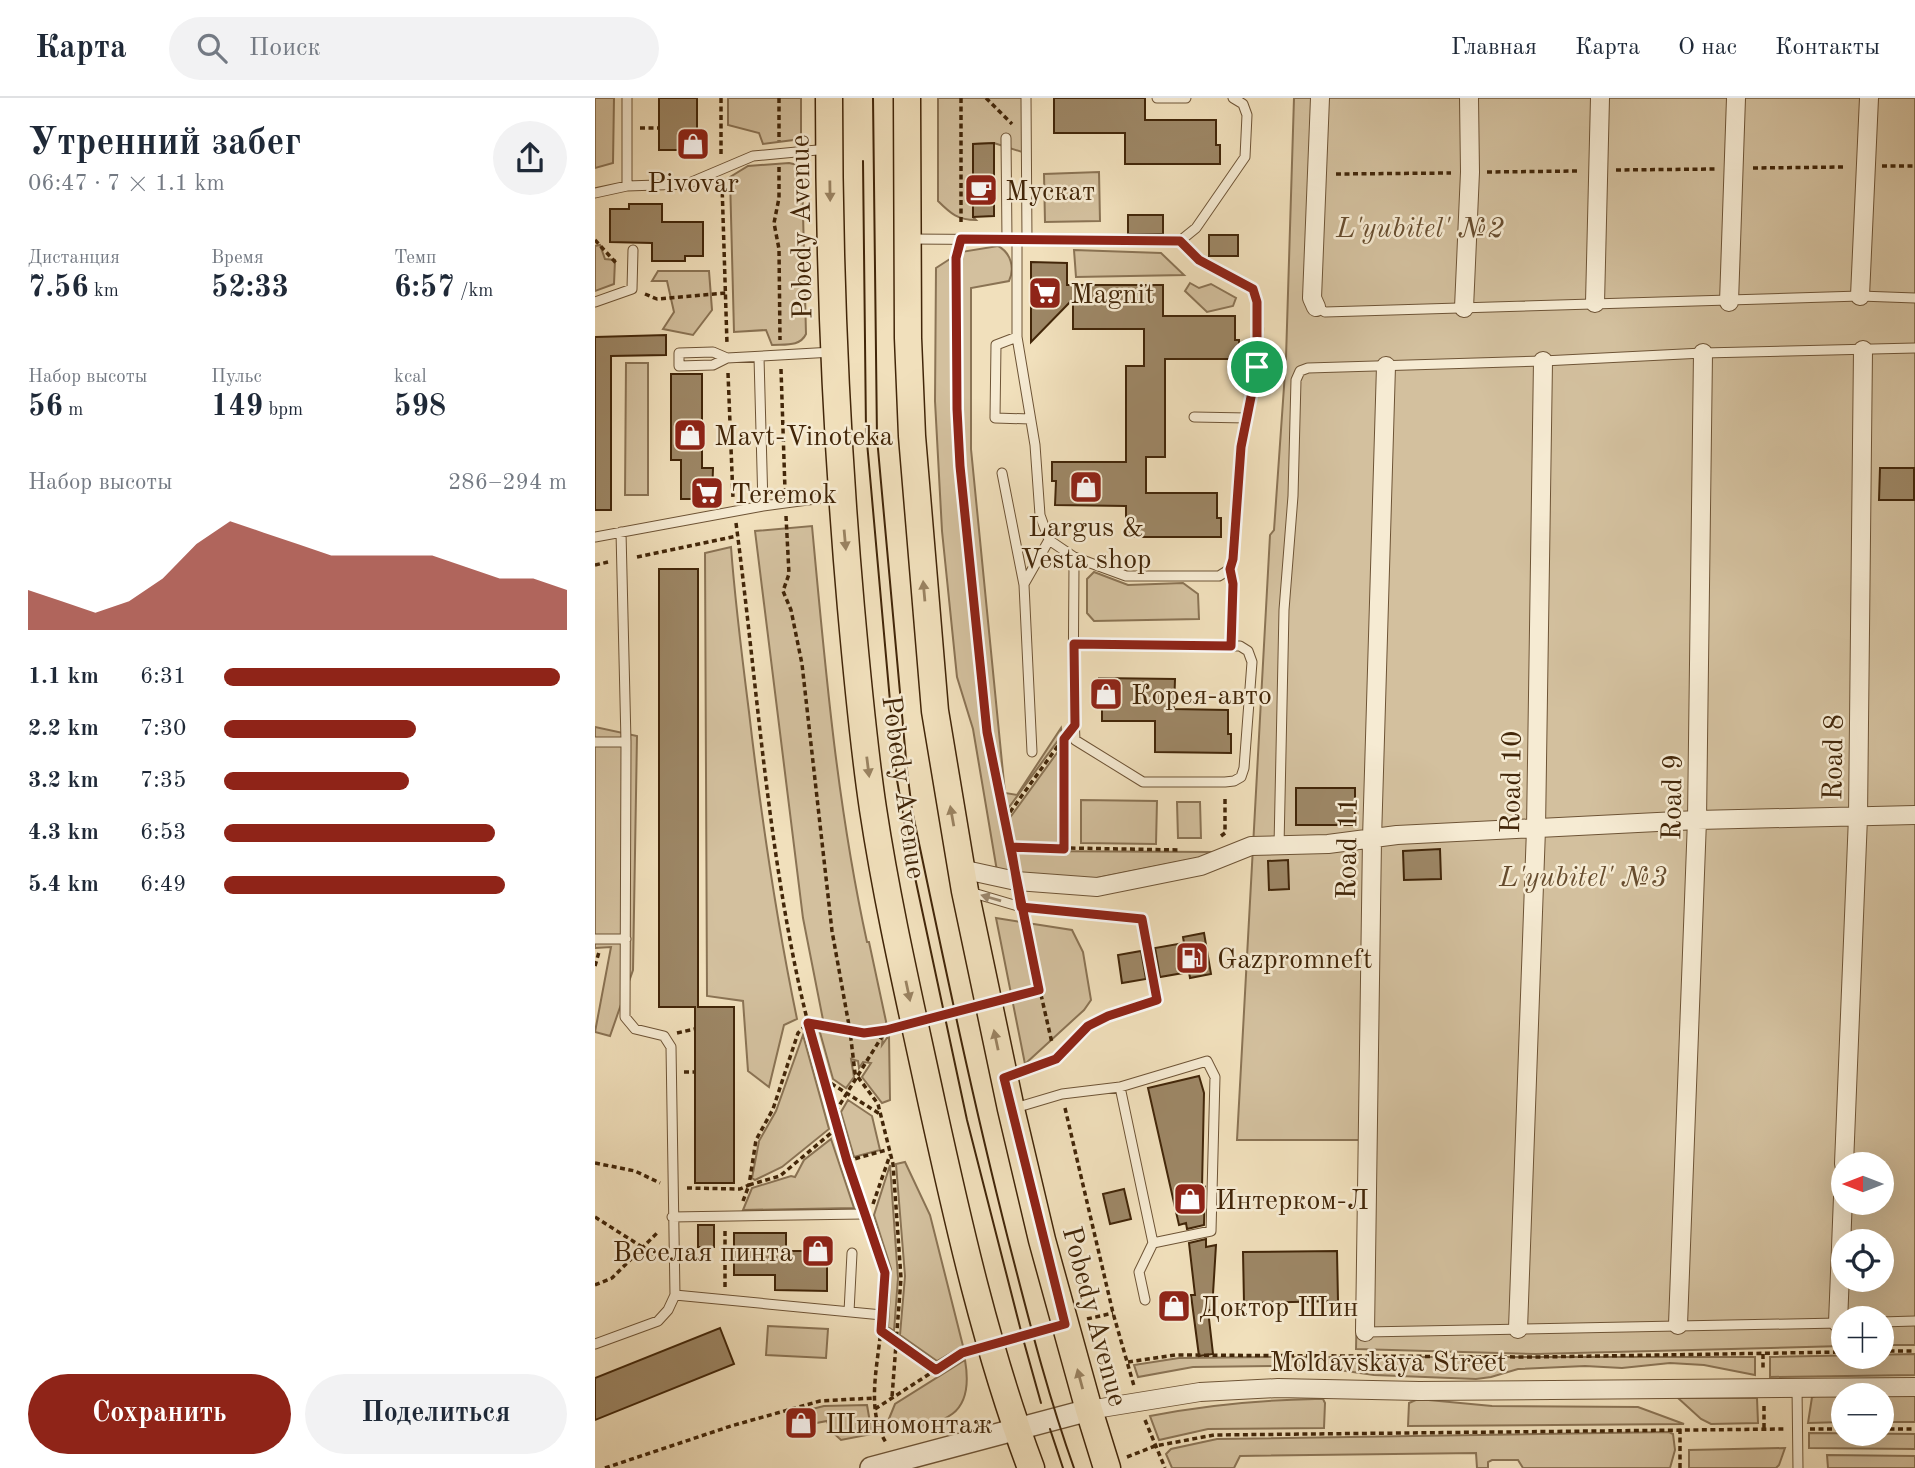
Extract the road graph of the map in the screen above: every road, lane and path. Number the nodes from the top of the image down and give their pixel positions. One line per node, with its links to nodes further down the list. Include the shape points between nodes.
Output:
1 (627, 98): 22 (lane)
2 (721, 98): 21 (path)
3 (779, 98): 20 (path)
4 (829, 98): 19 (main road, Pobedy Avenue)
5 (907, 98): 24 (main road, Pobedy Avenue)
6 (961, 98): 25 (path)
7 (986, 98): 18 (path)
8 (1026, 98): 18 (lane)
9 (1157, 98): 10 (lane)
10 (1186, 98)
11 (1233, 98): 28 (lane, via 1243,103 1247,115 1245,158 1196,228)
12 (1320, 98): 37 (street, via 1311,299)
13 (1469, 98): 38 (street)
14 (1600, 98): 36 (street)
15 (1736, 98): 35 (street)
16 (1869, 98): 32 (street)
17 (1006, 138): 27 (lane)
18 (1026, 138): 27 (lane)
19 (829, 149): 20 (lane); 42 (main road, Pobedy Avenue, one-way to 42)
20 (779, 153): 21 (lane, via 753,156); 44 (path, via 774,223 779,249)
21 (721, 169): 22 (lane, via 687,184); 31 (path)
22 (627, 186): 23 (lane)
23 (595, 193)
24 (908, 239): 25 (lane); 83 (main road, Pobedy Avenue, one-way to 24, via 935,710 926,621 912,436)
25 (961, 239): 27 (lane); 74 (path, via 956,258 960,466 987,732)
26 (595, 240): 30 (path)
27 (1017, 240): 28 (lane); 39 (lane)
28 (1180, 241): 50 (lane, via 1199,260 1253,289 1257,367)
29 (633, 250): 30 (lane)
30 (632, 284): 31 (path, via 657,299); 34 (lane)
31 (726, 293): 45 (path)
32 (1860, 296): 33 (lane); 35 (lane)
33 (1915, 298)
34 (595, 302)
35 (1729, 302): 36 (lane)
36 (1595, 303): 38 (lane)
37 (1316, 307): 38 (lane, via 1325,312)
38 (1465, 309)
39 (1017, 337): 51 (lane); 51 (lane, via 996,345 995,418)
40 (1915, 348): 41 (lane)
41 (1863, 350): 43 (lane); 73 (street, Road 8)
42 (835, 352): 44 (lane); 53 (main road, Pobedy Avenue)
43 (1703, 353): 47 (lane); 75 (street, Road 9)
44 (781, 356): 46 (lane); 54 (path)
45 (727, 358): 45 (lane, via 713,365 679,366 679,353 713,352); 46 (lane); 56 (path)
46 (759, 358): 55 (lane)
47 (1543, 361): 48 (lane); 76 (street, Road 10)
48 (1386, 366): 77 (street, Road 11); 79 (lane, via 1308,368 1300,371 1296,380 1284,610)
49 (1194, 418): 50 (lane)
50 (1247, 418): 64 (lane)
51 (1030, 419): 60 (lane, via 1040,515)
52 (1002, 473): 65 (lane)
53 (841, 495): 54 (lane); 90 (main road, Pobedy Avenue, one-way to 90, via 873,809)
54 (785, 503): 55 (lane); 93 (path, via 789,574 783,591 802,664 832,931)
55 (763, 506): 56 (lane)
56 (734, 511): 57 (lane); 58 (path)
57 (621, 532): 59 (lane); 62 (lane)
58 (737, 536): 62 (path); 91 (path, via 770,813)
59 (595, 537)
60 (1049, 540): 61 (lane); 65 (lane)
61 (1074, 557): 64 (lane, via 1126,576 1219,576); 66 (lane)
62 (622, 560): 63 (path); 69 (lane)
63 (595, 565)
64 (1230, 569): 67 (path)
65 (1024, 585): 70 (lane)
66 (1074, 644): 67 (lane); 71 (lane, via 1075,740 1143,782)
67 (1231, 646): 71 (lane, via 1248,651 1252,662 1244,768 1241,777)
68 (595, 742): 69 (lane)
69 (626, 742): 86 (lane)
70 (1032, 752)
71 (1226, 782): 78 (path, via 1226,833)
72 (1915, 815): 73 (street)
73 (1858, 817): 75 (street); 106 (street, Road 8)
74 (1004, 820): 80 (path); 81 (path, via 1064,739)
75 (1697, 820): 76 (street); 133 (street, Road 9)
76 (1536, 829): 77 (street); 134 (street, Road 10)
77 (1372, 839): 79 (street); 136 (street, Road 11)
78 (1216, 841)
79 (1279, 846): 84 (street, via 1251,846 1201,866 1097,887)
80 (1011, 847): 81 (path); 84 (path)
81 (1064, 849): 82 (path)
82 (1180, 850)
83 (963, 880): 84 (street); 85 (lane, one-way to 83); 89 (main road, Pobedy Avenue)
84 (1016, 881)
85 (1021, 907): 88 (path); 94 (lane, via 1142,919 1157,1000 1088,1026)
86 (626, 939): 87 (lane); 110 (lane, via 625,1017 635,1029 664,1036 671,1047)
87 (595, 940)
88 (1039, 990): 89 (path); 94 (path)
89 (988, 1003): 90 (path); 97 (main road, Pobedy Avenue, one-way to 89)
90 (914, 1022): 92 (path); 139 (main road, Pobedy Avenue)
91 (808, 1023): 93 (path); 96 (path); 109 (path, via 798,1033 773,1109 756,1140)
92 (886, 1030): 93 (path); 95 (path)
93 (851, 1031): 95 (path)
94 (1056, 1059): 97 (lane)
95 (858, 1077): 99 (path); 103 (path)
96 (824, 1078): 99 (path); 102 (path)
97 (1004, 1078): 101 (main road, Pobedy Avenue)
98 (1120, 1087): 100 (lane); 117 (lane); 117 (lane, via 1207,1061 1215,1077 1211,1231)
99 (848, 1093): 102 (path); 103 (path)
100 (1062, 1094): 101 (lane); 127 (path)
101 (1011, 1109): 132 (main road, Pobedy Avenue)
102 (833, 1115): 104 (path)
103 (882, 1115): 105 (path)
104 (837, 1128): 107 (path); 109 (path, via 781,1175)
105 (890, 1151): 107 (path); 111 (path, via 871,1210); 137 (path, via 901,1278)
106 (1844, 1152)
107 (847, 1161): 111 (path)
108 (595, 1163): 110 (path, via 635,1171)
109 (749, 1185): 110 (path, via 740,1189); 114 (path)
110 (671, 1188): 116 (lane)
111 (865, 1214): 114 (lane); 128 (path, via 885,1273)
112 (1843, 1215): 125 (street)
113 (725, 1216): 114 (lane); 116 (lane); 123 (path)
114 (737, 1216)
115 (595, 1217): 118 (path)
116 (672, 1217): 118 (path); 120 (lane)
117 (1153, 1242): 124 (lane, via 1139,1272)
118 (643, 1248): 120 (path); 121 (path, via 612,1278)
119 (852, 1253): 126 (lane)
120 (675, 1267): 122 (lane)
121 (595, 1285)
122 (675, 1295): 123 (lane); 138 (lane, via 658,1321)
123 (726, 1299): 126 (lane)
124 (1145, 1300)
125 (1840, 1306)
126 (849, 1311): 128 (lane)
127 (1113, 1313): 132 (path); 143 (path)
128 (882, 1315): 135 (path)
129 (1915, 1321): 130 (lane)
130 (1894, 1322)
131 (1831, 1323): 133 (lane)
132 (1065, 1324): 139 (path); 151 (main road, Pobedy Avenue, one-way to 132)
133 (1678, 1325): 134 (lane)
134 (1518, 1329): 136 (lane)
135 (881, 1331): 137 (path); 149 (path)
136 (1365, 1332)
137 (897, 1342): 144 (path); 148 (path)
138 (595, 1344)
139 (991, 1345): 144 (path, via 962,1353); 152 (main road, Pobedy Avenue)
140 (1894, 1351): 141 (path)
141 (1915, 1351)
142 (1831, 1352): 143 (path, via 1535,1357 1175,1355)
143 (1128, 1362): 145 (path)
144 (936, 1370): 148 (path)
145 (1131, 1374)
146 (1915, 1387): 147 (street, Moldavskaya Street)
147 (1797, 1388): 151 (street, Moldavskaya Street, via 1278,1388 1200,1392); 154 (lane)
148 (893, 1397): 150 (path)
149 (874, 1398): 150 (path); 160 (path, via 820,1401)
150 (875, 1409): 158 (path, via 879,1433)
151 (1089, 1410): 152 (street, Moldavskaya Street); 159 (main road, Pobedy Avenue)
152 (1016, 1429): 158 (street, Moldavskaya Street); 162 (main road, Pobedy Avenue)
153 (1680, 1429): 154 (path); 159 (path, via 1214,1435 1155,1446); 163 (path)
154 (1798, 1429): 155 (path); 164 (lane)
155 (1831, 1429)
156 (1894, 1429): 157 (path)
157 (1915, 1429)
158 (899, 1461): 161 (street, Moldavskaya Street)
159 (1107, 1467)
160 (605, 1468)
161 (871, 1468)
162 (1031, 1468)
163 (1680, 1468)
164 (1798, 1468)

